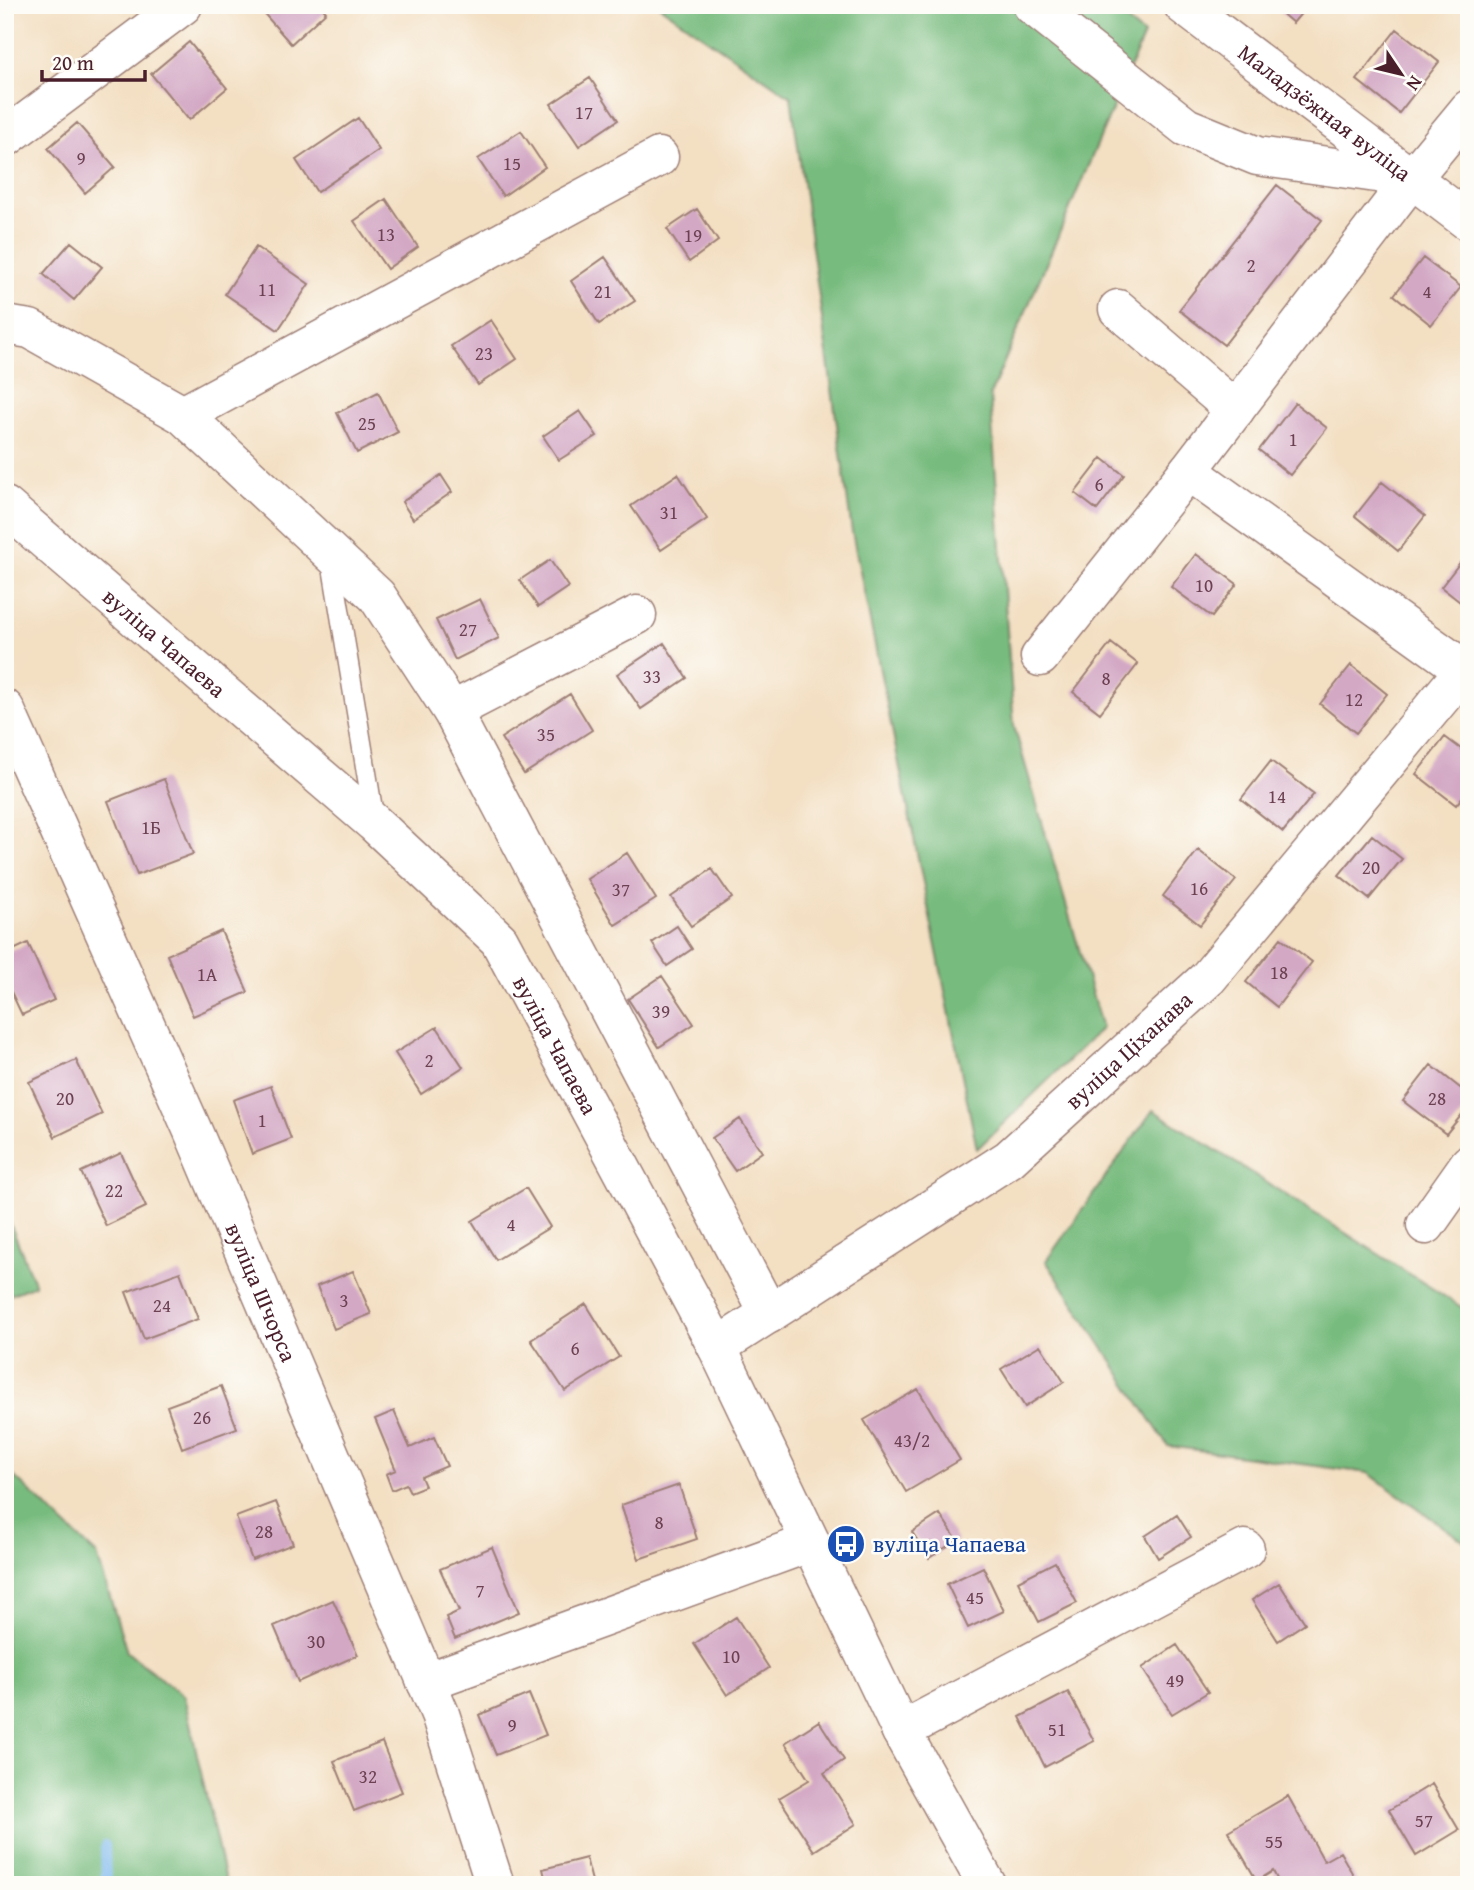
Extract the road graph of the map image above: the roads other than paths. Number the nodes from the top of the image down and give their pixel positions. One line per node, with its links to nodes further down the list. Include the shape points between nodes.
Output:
1 (183, 5): 5 (street)
2 (1032, 5): 7 (street, via 1186,127 1257,156)
3 (1183, 5): 7 (street, Маладзёжная вуліца)
4 (1469, 109): 7 (street)
5 (5, 138)
6 (660, 157): 12 (street)
7 (1412, 178): 8 (street, Маладзёжная вуліца); 11 (street)
8 (1469, 222)
9 (1118, 309): 11 (street)
10 (5, 325): 12 (street, via 30,329)
11 (1235, 410): 13 (street)
12 (183, 415): 15 (street)
13 (1188, 471): 17 (street); 18 (street, вуліца Ціханава)
14 (5, 506): 21 (street, вуліца Чапаева)
15 (331, 553): 20 (street, via 377,596); 21 (lane)
16 (637, 615): 20 (street)
17 (1040, 657)
18 (1467, 671): 24 (street, вуліца Ціханава, via 1208,978 1009,1159)
19 (5, 709): 28 (street, вуліца Шчорса, via 192,1129)
20 (452, 710): 24 (street)
21 (374, 822): 25 (street, вуліца Чапаева, via 499,940)
22 (1469, 1164): 23 (street)
23 (1426, 1225)
24 (769, 1314): 25 (street, вуліца Ціханава)
25 (717, 1347): 26 (street, вуліца Чапаева)
26 (809, 1543): 28 (street); 29 (street, вуліца Чапаева)
27 (1245, 1549): 29 (street)
28 (426, 1682): 30 (street, вуліца Шчорса)
29 (901, 1731): 31 (street, вуліца Чапаева)
30 (495, 1885)
31 (987, 1885)

